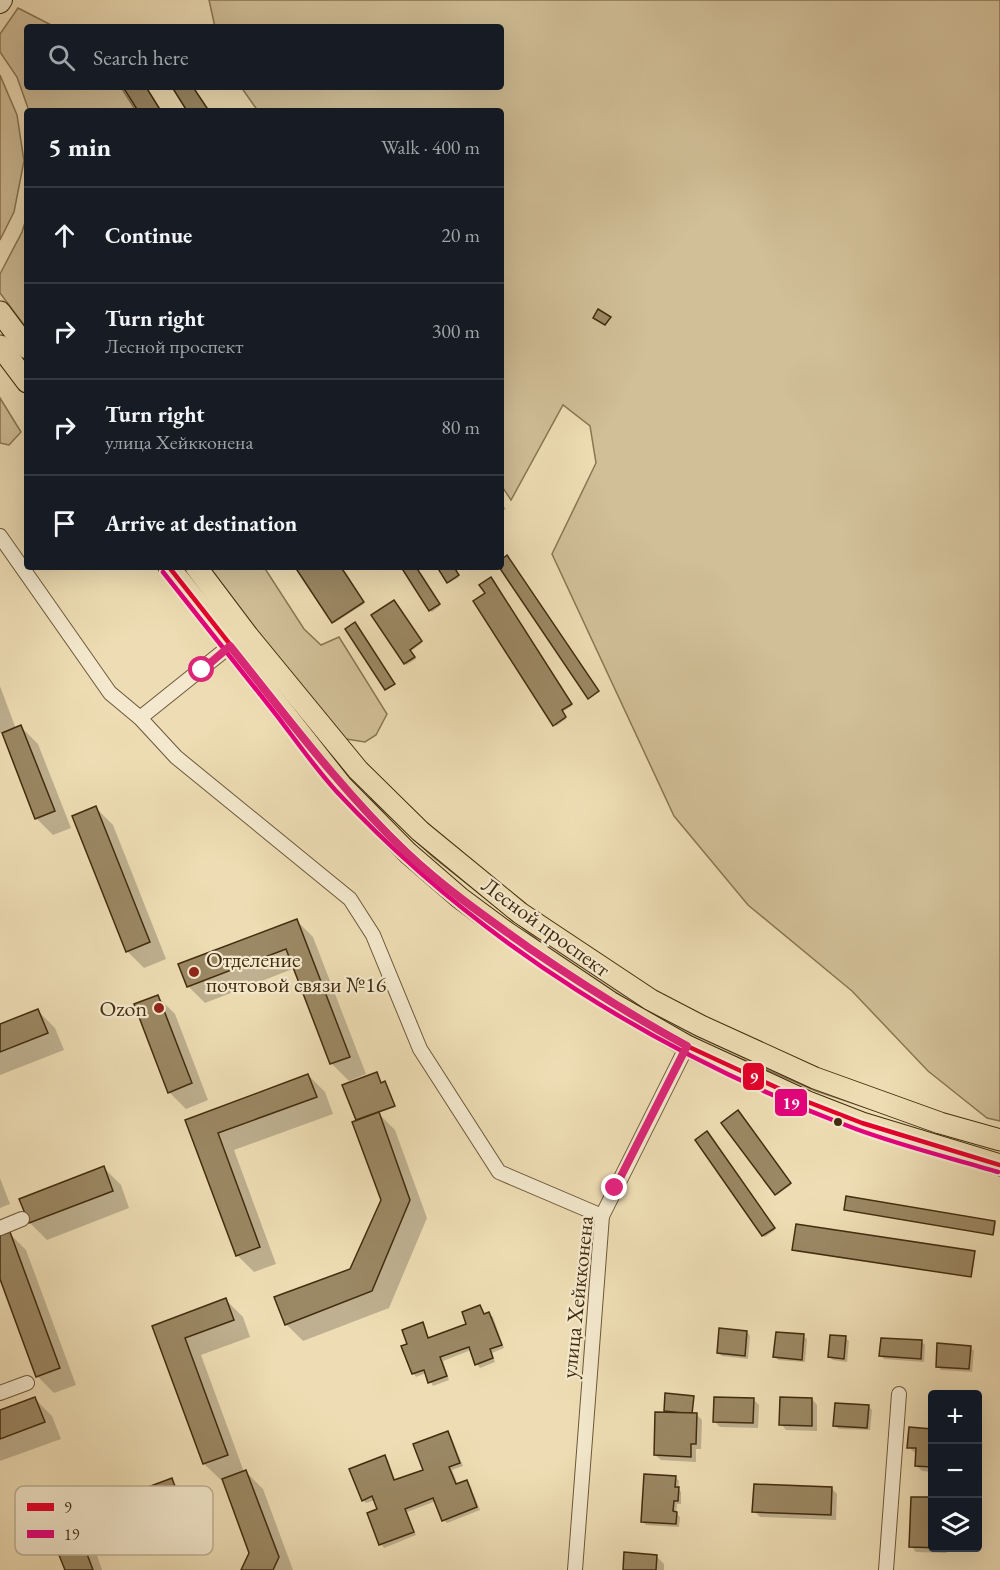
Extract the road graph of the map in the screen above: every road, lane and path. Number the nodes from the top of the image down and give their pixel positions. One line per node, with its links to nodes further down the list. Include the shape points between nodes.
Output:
1 (0, 312): 2 (main road)
2 (24, 344)
3 (0, 346): 4 (main road)
4 (24, 378)
5 (0, 536): 9 (street, via 110,693)
6 (171, 570): 8 (main road, Лесной проспект)
7 (198, 570): 10 (main road, Лесной проспект)
8 (230, 646): 9 (street); 11 (main road, Лесной проспект)
9 (140, 718): 15 (street, via 176,757 350,900 373,935 420,1048 499,1172)
10 (358, 770): 11 (main road); 13 (main road, Лесной проспект, via 420,831 520,914 651,1000 815,1078)
11 (341, 785): 12 (main road, Лесной проспект, via 408,853 460,898 609,1002)
12 (687, 1046): 14 (main road, Лесной проспект, via 862,1124); 15 (street, улица Хейкконена)
13 (1000, 1140)
14 (1000, 1165)
15 (602, 1216): 21 (street, улица Хейкконена)
16 (22, 1219): 17 (street)
17 (0, 1228)
18 (27, 1383): 19 (street)
19 (0, 1393)
20 (899, 1394): 22 (street)
21 (575, 1570)
22 (886, 1570)

